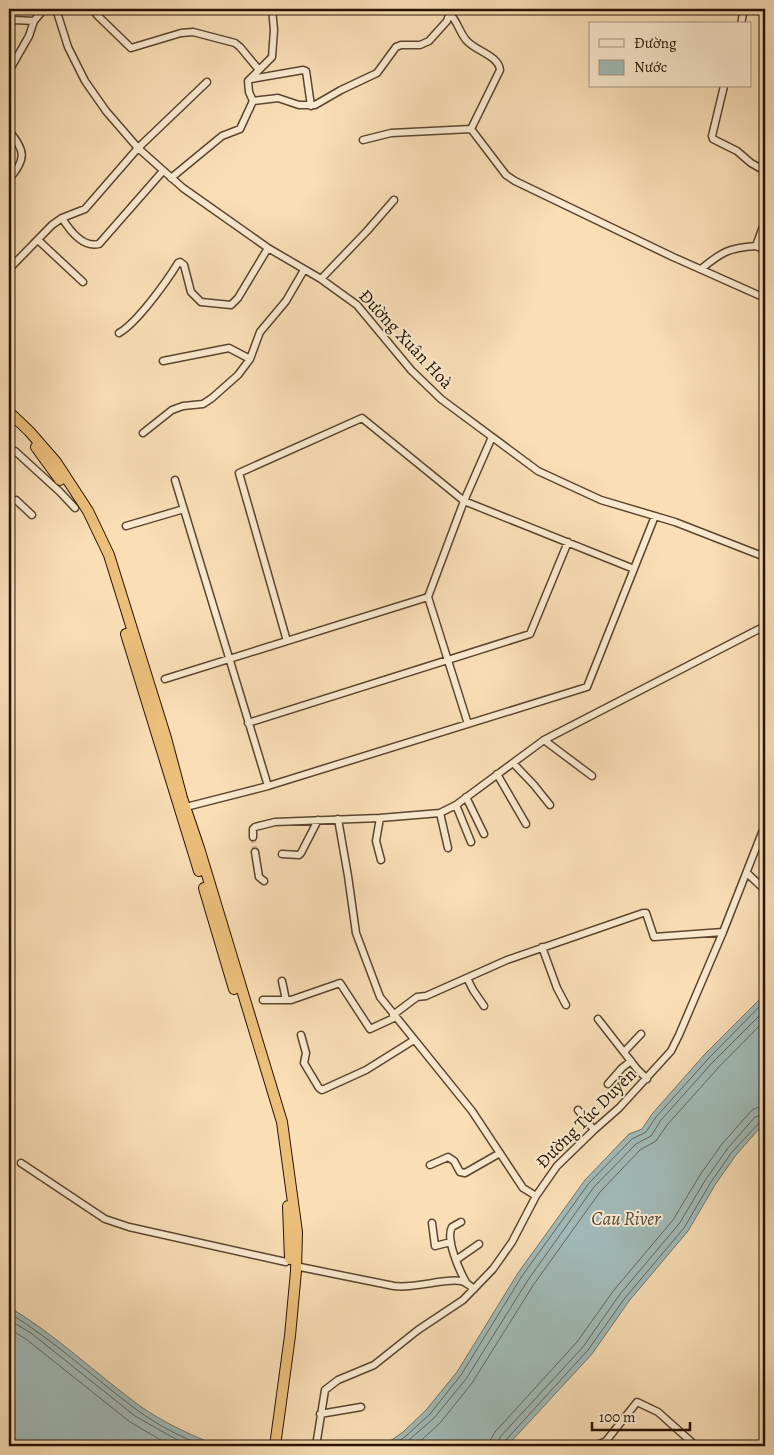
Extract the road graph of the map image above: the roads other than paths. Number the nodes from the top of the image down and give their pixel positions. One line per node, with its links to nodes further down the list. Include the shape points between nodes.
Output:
1 (44, 9): 7 (street)
2 (56, 9): 20 (street, Đường Xuân Hoà, via 68,47 85,81)
3 (92, 9): 11 (street, via 131,48 193,32 235,43)
4 (272, 9): 11 (street, via 273,52)
5 (744, 9): 9 (street)
6 (451, 12): 16 (street, via 429,41 396,47 377,73); 17 (street, via 467,41 495,61 500,70)
7 (34, 21): 8 (street); 10 (street)
8 (9, 22)
9 (741, 22)
10 (9, 70)
11 (259, 70): 12 (street)
12 (250, 80): 15 (street, via 249,92); 16 (street, via 306,71)
13 (207, 82): 20 (street)
14 (723, 88): 22 (street, via 714,120 713,139)
15 (253, 101): 16 (street, via 278,98); 23 (street, via 240,129 222,136)
16 (311, 106)
17 (471, 129): 19 (street, via 391,133); 33 (street, via 515,182)
18 (9, 131): 24 (street, via 22,150 18,166)
19 (363, 140)
20 (138, 148): 21 (street, Đường Xuân Hoà); 26 (street, via 85,209)
21 (163, 170): 23 (street, Đường Xuân Hoà); 26 (street, via 99,244 87,244)
22 (765, 171)
23 (171, 178): 30 (street, Đường Xuân Hoà)
24 (9, 179)
25 (394, 200): 35 (street)
26 (62, 218): 28 (street)
27 (765, 221): 29 (street)
28 (38, 240): 32 (street); 36 (street)
29 (756, 246): 31 (street); 33 (street, via 729,250)
30 (268, 248): 34 (street, Đường Xuân Hoà); 38 (street, via 231,305 201,302 191,292 184,265 178,263 140,314)
31 (765, 250)
32 (9, 269)
33 (701, 269): 37 (street)
34 (304, 270): 35 (street, Đường Xuân Hoà); 39 (street, via 286,301 260,332)
35 (320, 279): 44 (street, Đường Xuân Hoà, via 357,305 410,370 440,400)
36 (83, 282)
37 (765, 298)
38 (120, 333)
39 (250, 359): 40 (street, via 229,348); 43 (street, via 238,376 212,398 203,404 172,410)
40 (163, 361)
41 (9, 412): 73 (highway, via 56,462 97,528 114,571 166,738)
42 (9, 420): 73 (highway, via 32,443 71,494 100,549)
43 (143, 433)
44 (492, 437): 47 (street); 52 (street, Đường Xuân Hoà, via 538,470 601,500)
45 (9, 449): 49 (street, via 15,451)
46 (175, 480): 50 (street)
47 (464, 501): 54 (street); 57 (street); 59 (street, via 362,418 239,473)
48 (9, 502): 51 (street, via 16,500)
49 (74, 508)
50 (184, 508): 53 (street); 60 (street)
51 (32, 515)
52 (656, 516): 55 (street, Đường Xuân Hoà); 56 (street)
53 (126, 526)
54 (568, 542): 56 (street); 61 (street, via 530,634)
55 (765, 557)
56 (634, 569): 64 (street, via 587,687)
57 (428, 597): 59 (street); 61 (street)
58 (765, 626): 65 (street)
59 (287, 641): 60 (street)
60 (229, 659): 62 (street); 63 (street)
61 (448, 660): 63 (street); 64 (street)
62 (165, 679)
63 (248, 723): 69 (street)
64 (468, 724): 69 (street)
65 (544, 740): 66 (street); 68 (street)
66 (513, 762): 67 (street); 72 (street)
67 (497, 774): 70 (street); 78 (street)
68 (592, 776)
69 (268, 786): 73 (street)
70 (466, 797): 71 (street); 80 (street)
71 (456, 805): 74 (street); 82 (street)
72 (550, 806)
73 (182, 808): 122 (highway, via 275,1125 288,1209 290,1259)
74 (440, 813): 75 (street); 83 (street)
75 (380, 818): 76 (street); 86 (street, via 376,843)
76 (338, 819): 77 (street); 98 (street, via 357,937 380,997)
77 (318, 820): 81 (street, via 271,822 255,827); 85 (street, via 302,853)
78 (526, 824)
79 (765, 825): 87 (street, Đường Túc Duyên)
80 (484, 834)
81 (253, 837)
82 (471, 842)
83 (448, 848)
84 (255, 852): 88 (street, via 260,877)
85 (282, 854)
86 (381, 860)
87 (747, 872): 89 (street); 90 (street, Đường Túc Duyên)
88 (264, 881)
89 (765, 890)
90 (723, 932): 91 (street, via 656,937 646,913 643,913); 105 (street, Đường Túc Duyên, via 676,1043)
91 (542, 947): 92 (street); 96 (street)
92 (467, 978): 97 (street); 98 (street, via 417,998)
93 (282, 981): 95 (street)
94 (262, 1000): 95 (street)
95 (286, 1000): 98 (street, via 340,984 370,1029)
96 (566, 1005)
97 (484, 1006)
98 (394, 1016): 102 (street)
99 (598, 1019): 103 (street)
100 (641, 1034): 103 (street)
101 (301, 1035): 102 (street, via 306,1053 304,1063 322,1090 366,1070)
102 (414, 1040): 109 (street, via 472,1111)
103 (624, 1052): 104 (street)
104 (631, 1061): 105 (street); 106 (street)
105 (646, 1078): 108 (street, Đường Túc Duyên, via 620,1108)
106 (608, 1084)
107 (578, 1110): 108 (street)
108 (594, 1130): 112 (street, Đường Túc Duyên, via 557,1166)
109 (500, 1153): 111 (street, via 465,1173 460,1172 448,1157); 112 (street, via 523,1188)
110 (21, 1163): 118 (street, via 105,1220)
111 (430, 1164)
112 (536, 1196): 121 (street, Đường Túc Duyên, via 512,1242)
113 (461, 1222): 115 (street, via 451,1229)
114 (432, 1223): 115 (street, via 435,1246)
115 (451, 1242): 117 (street)
116 (479, 1244): 117 (street)
117 (456, 1260): 120 (street)
118 (286, 1262)
119 (300, 1267): 120 (street, via 402,1287 456,1281)
120 (467, 1284): 121 (street)
121 (474, 1289): 124 (street, Đường Túc Duyên, via 374,1365 328,1386)
122 (280, 1386): 125 (highway); 126 (highway)
123 (361, 1406): 124 (street)
124 (320, 1414): 127 (street, Đường Túc Duyên)
125 (269, 1446)
126 (275, 1446)
127 (316, 1446)
128 (589, 1446): 129 (street, via 606,1441 637,1402 658,1412)
129 (696, 1446)

